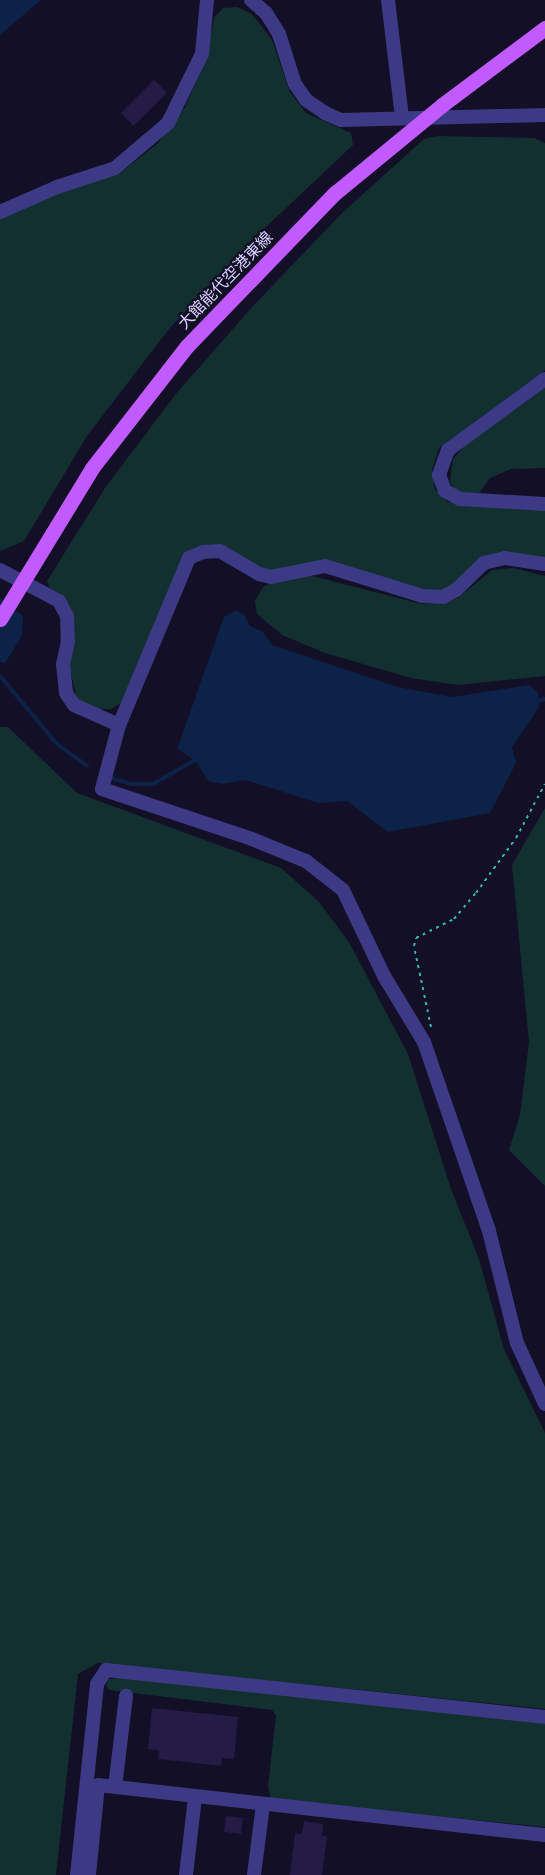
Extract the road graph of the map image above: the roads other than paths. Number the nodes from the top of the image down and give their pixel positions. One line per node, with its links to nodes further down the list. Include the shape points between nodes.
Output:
1 (207, 0): 7 (street, via 201,54 168,123 115,168)
2 (251, 0): 6 (street, via 266,13 279,34 295,84 306,100 341,120)
3 (388, 0): 6 (street)
4 (545, 28): 12 (main road, 大館能代空港東線, bridge, via 442,105 335,194 187,346 92,468)
5 (545, 115): 6 (street)
6 (402, 118)
7 (0, 212)
8 (545, 379): 9 (street, via 448,450 439,475 445,491 474,502)
9 (545, 504)
10 (545, 564): 13 (street, via 505,558 484,563 456,590 433,597 325,566 271,577 220,551 203,552 189,558 181,571)
11 (0, 570): 13 (street, via 60,602 67,616 63,663 66,693 74,705)
12 (0, 619)
13 (119, 724): 14 (street, via 102,789 252,838 306,861 343,890 384,976 424,1042 489,1231 517,1343)
14 (545, 1404)
15 (126, 1696): 17 (street)
16 (545, 1717): 21 (street, via 106,1670 97,1684)
17 (115, 1787): 18 (street); 22 (street, via 98,1785)
18 (195, 1797): 19 (street); 23 (street)
19 (263, 1805): 20 (street); 24 (street)
20 (545, 1835)
21 (77, 1875)
22 (89, 1875)
23 (186, 1875)
24 (254, 1875)

